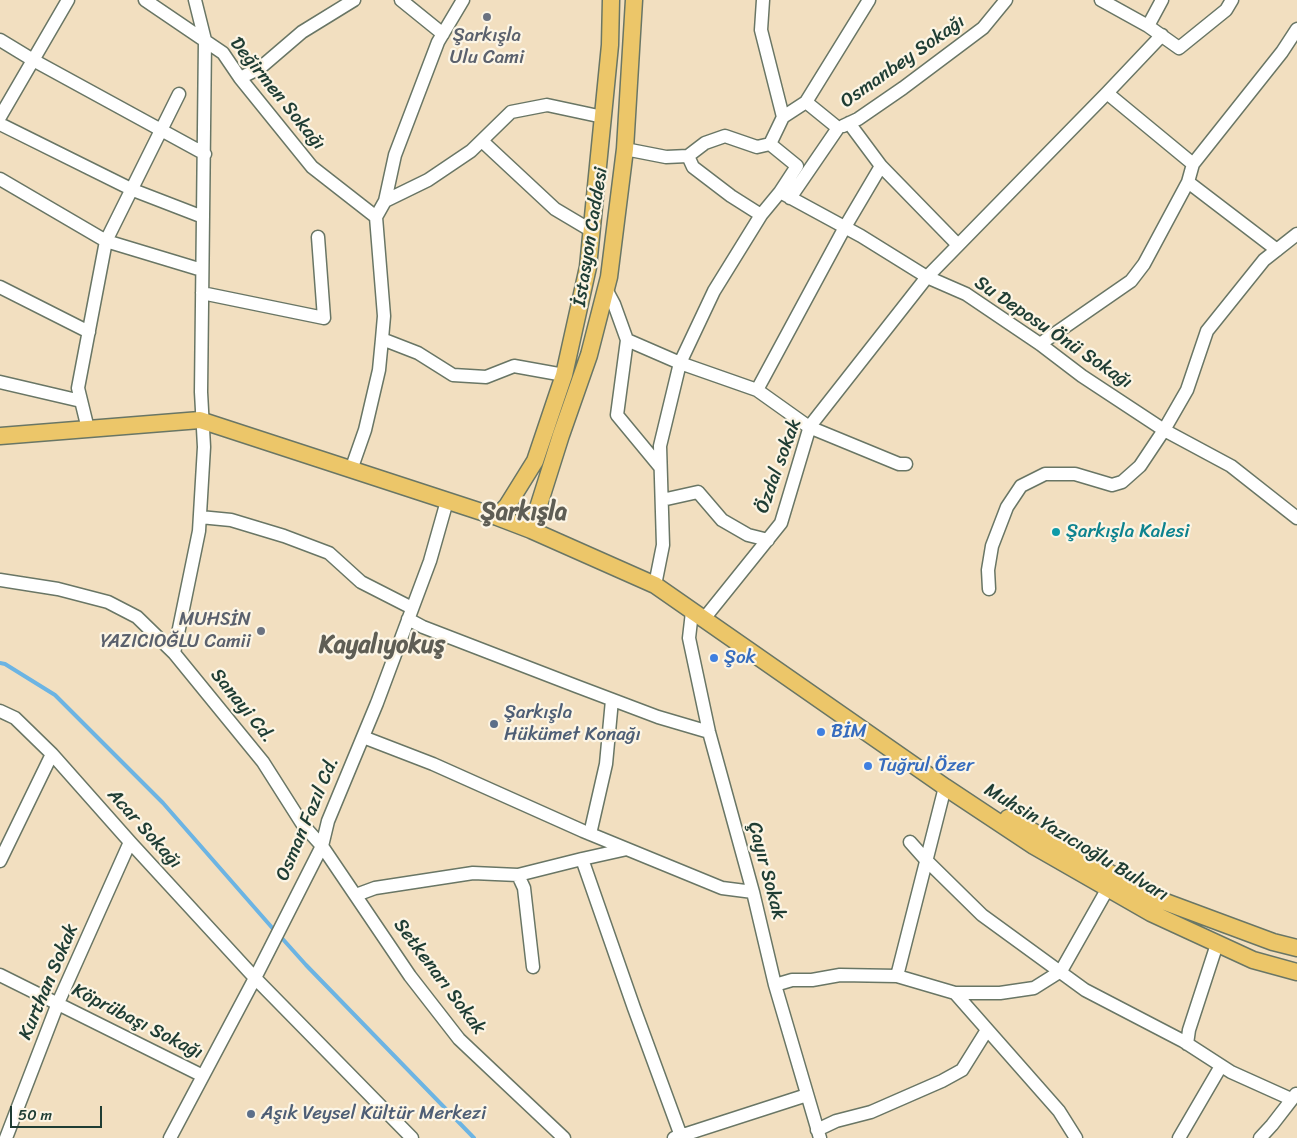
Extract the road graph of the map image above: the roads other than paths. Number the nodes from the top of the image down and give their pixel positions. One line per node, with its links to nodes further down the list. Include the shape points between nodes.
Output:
1 (68, 0): 21 (street)
2 (145, 0): 20 (street, Değirmen Sokağı)
3 (196, 0): 20 (street)
4 (354, 0): 22 (street, via 302,32 260,68)
5 (401, 0): 17 (street)
6 (463, 0): 17 (street)
7 (611, 0): 27 (main road, İstasyon Caddesi)
8 (634, 0): 34 (main road, İstasyon Caddesi)
9 (763, 0): 28 (street, via 761,30)
10 (869, 0): 25 (street)
11 (1006, 0): 30 (street, Osmanbey Sokağı, via 983,28 917,78)
12 (1100, 0): 15 (street)
13 (1162, 0): 15 (street)
14 (1232, 0): 18 (street, via 1226,10 1180,48)
15 (1148, 26): 18 (street)
16 (1297, 29): 37 (street)
17 (443, 34): 43 (street, via 395,155)
18 (1162, 35): 23 (street, Özdal sokak)
19 (0, 40): 21 (street)
20 (205, 40): 22 (street, Değirmen Sokağı, via 223,53); 35 (street)
21 (33, 60): 26 (street); 31 (street)
22 (240, 78): 46 (street, Değirmen Sokağı, via 312,167)
23 (1107, 93): 37 (street); 52 (street, Özdal sokak)
24 (179, 94): 31 (street)
25 (806, 102): 28 (street); 30 (street)
26 (0, 117)
27 (603, 117): 32 (street, via 547,104 511,112); 48 (main road, İstasyon Caddesi)
28 (783, 118): 33 (street)
29 (0, 124): 41 (street)
30 (844, 126): 38 (street); 42 (street)
31 (162, 131): 35 (street); 41 (street)
32 (482, 141): 43 (street, via 428,180); 48 (street, via 555,209)
33 (770, 144): 36 (street, via 757,147 726,136 705,143); 42 (street, via 796,166)
34 (625, 149): 36 (street, via 666,157); 57 (main road, İstasyon Caddesi)
35 (205, 154): 45 (street)
36 (688, 156): 44 (street, via 693,167)
37 (1193, 164): 40 (street)
38 (881, 166): 47 (street); 52 (street)
39 (0, 179): 51 (street)
40 (1188, 182): 53 (street); 62 (street, via 1144,264 1131,281)
41 (133, 190): 45 (street); 51 (street)
42 (785, 195): 44 (street); 47 (street, Su Deposu Önü Sokağı)
43 (385, 201): 46 (street)
44 (760, 215): 63 (street, via 714,291)
45 (202, 217): 54 (street)
46 (376, 217): 60 (street, via 384,316)
47 (845, 227): 55 (street, Su Deposu Önü Sokağı); 66 (street)
48 (592, 232): 64 (main road, İstasyon Caddesi, via 588,267)
49 (1297, 234): 53 (street)
50 (318, 237): 58 (street, via 324,318)
51 (106, 242): 54 (street); 59 (street)
52 (958, 245): 55 (street, Özdal sokak)
53 (1277, 250): 71 (street, via 1264,260 1207,331 1186,390)
54 (202, 270): 58 (street)
55 (928, 277): 62 (street, Su Deposu Önü Sokağı, via 966,294); 69 (street, Özdal sokak)
56 (0, 287): 59 (street)
57 (606, 289): 61 (street); 81 (main road, İstasyon Caddesi, via 589,355)
58 (202, 293): 68 (street)
59 (89, 332): 67 (street, via 78,388)
60 (382, 339): 64 (street, via 418,353 453,375 486,377 514,366); 75 (street, via 365,430)
61 (627, 340): 63 (street); 74 (street, via 617,415)
62 (1040, 344): 71 (street, Su Deposu Önü Sokağı)
63 (680, 363): 66 (street); 74 (street, via 660,446)
64 (564, 375): 79 (main road, İstasyon Caddesi, via 535,461)
65 (0, 382): 67 (street)
66 (756, 390): 69 (street)
67 (81, 401): 70 (street)
68 (203, 416): 70 (main road, via 200,420); 75 (main road); 78 (street)
69 (809, 427): 73 (street); 82 (street, Özdal sokak, via 781,523)
70 (88, 429): 72 (main road)
71 (1164, 430): 80 (street, Su Deposu Önü Sokağı, via 1231,466); 85 (street, via 1140,466 1122,482 1112,484 1075,474 1045,474 1021,486 1007,507 992,546)
72 (0, 436)
73 (906, 464)
74 (660, 467): 76 (street)
75 (351, 470): 77 (main road)
76 (662, 500): 82 (street, via 698,492 722,520 748,535); 84 (street, via 664,545)
77 (448, 501): 79 (main road); 86 (street, Osman Fazıl Cd.)
78 (200, 517): 86 (street, via 231,520 329,553 361,582); 88 (street)
79 (497, 517): 81 (main road)
80 (1297, 518)
81 (531, 530): 84 (main road)
82 (768, 540): 87 (street, Özdal sokak)
83 (0, 580): 88 (street, Sanayi Cd., via 58,589 108,602 137,617)
84 (655, 585): 87 (main road)
85 (989, 589)
86 (410, 614): 89 (street, via 423,627); 92 (street, Osman Fazıl Cd.)
87 (698, 616): 91 (street, Çayır Sokak, via 689,638); 94 (main road)
88 (174, 653): 98 (street, Sanayi Cd., via 262,762 303,825)
89 (612, 700): 91 (street); 95 (street, via 606,764)
90 (0, 711): 93 (street, Acar Sokağı, via 15,718)
91 (709, 732): 105 (street, Çayır Sokak)
92 (363, 737): 95 (street, via 433,764); 98 (street, Osman Fazıl Cd., via 328,821)
93 (52, 754): 96 (street, Acar Sokağı); 102 (street)
94 (946, 787): 101 (street); 104 (main road, Muhsin Yazıcıoğlu Bulvarı, via 1034,846); 108 (main road, Muhsin Yazıcıoğlu Bulvarı, via 1160,900)
95 (590, 834): 99 (street)
96 (130, 842): 113 (street, Acar Sokağı); 117 (street, Kurthan Sokak)
97 (910, 842): 101 (street)
98 (322, 846): 106 (street, Setkenarı Sokak); 113 (street, Osman Fazıl Cd.)
99 (627, 850): 100 (street); 105 (street, via 722,888)
100 (582, 859): 103 (street); 125 (street)
101 (926, 860): 110 (street, via 982,915); 114 (street)
102 (0, 861)
103 (518, 876): 106 (street, via 473,873 375,888); 109 (street, via 524,888)
104 (1108, 888): 107 (main road, Muhsin Yazıcıoğlu Bulvarı, via 1151,913); 110 (street)
105 (753, 892): 115 (street, Çayır Sokak)
106 (356, 895): 129 (street, Setkenarı Sokak, via 410,976 459,1039)
107 (1217, 944): 111 (main road, Muhsin Yazıcıoğlu Bulvarı, via 1253,960); 119 (street, via 1188,1030)
108 (1297, 948)
109 (533, 967)
110 (1061, 971): 116 (street, via 1034,988 1000,993); 119 (street, via 1085,990)
111 (1297, 972)
112 (0, 974): 117 (street, Köprübaşı Sokağı)
113 (258, 974): 121 (street, Osman Fazıl Cd.); 128 (street)
114 (897, 976): 115 (street, via 840,975); 116 (street)
115 (775, 985): 122 (street, Çayır Sokak)
116 (955, 993): 118 (street)
117 (58, 1003): 121 (street, Köprübaşı Sokağı); 126 (street, Kurthan Sokak)
118 (988, 1030): 124 (street, via 962,1070 871,1112 836,1122); 130 (street, via 1059,1111)
119 (1187, 1044): 120 (street)
120 (1221, 1066): 123 (street); 131 (street)
121 (204, 1076): 127 (street, Osman Fazıl Cd.)
122 (807, 1095): 124 (street, Çayır Sokak); 125 (street)
123 (1294, 1096): 132 (street)
124 (818, 1134)
125 (677, 1137)
126 (6, 1138)
127 (170, 1138)
128 (412, 1138)
129 (564, 1138)
130 (1076, 1138)
131 (1178, 1138)
132 (1260, 1138)

